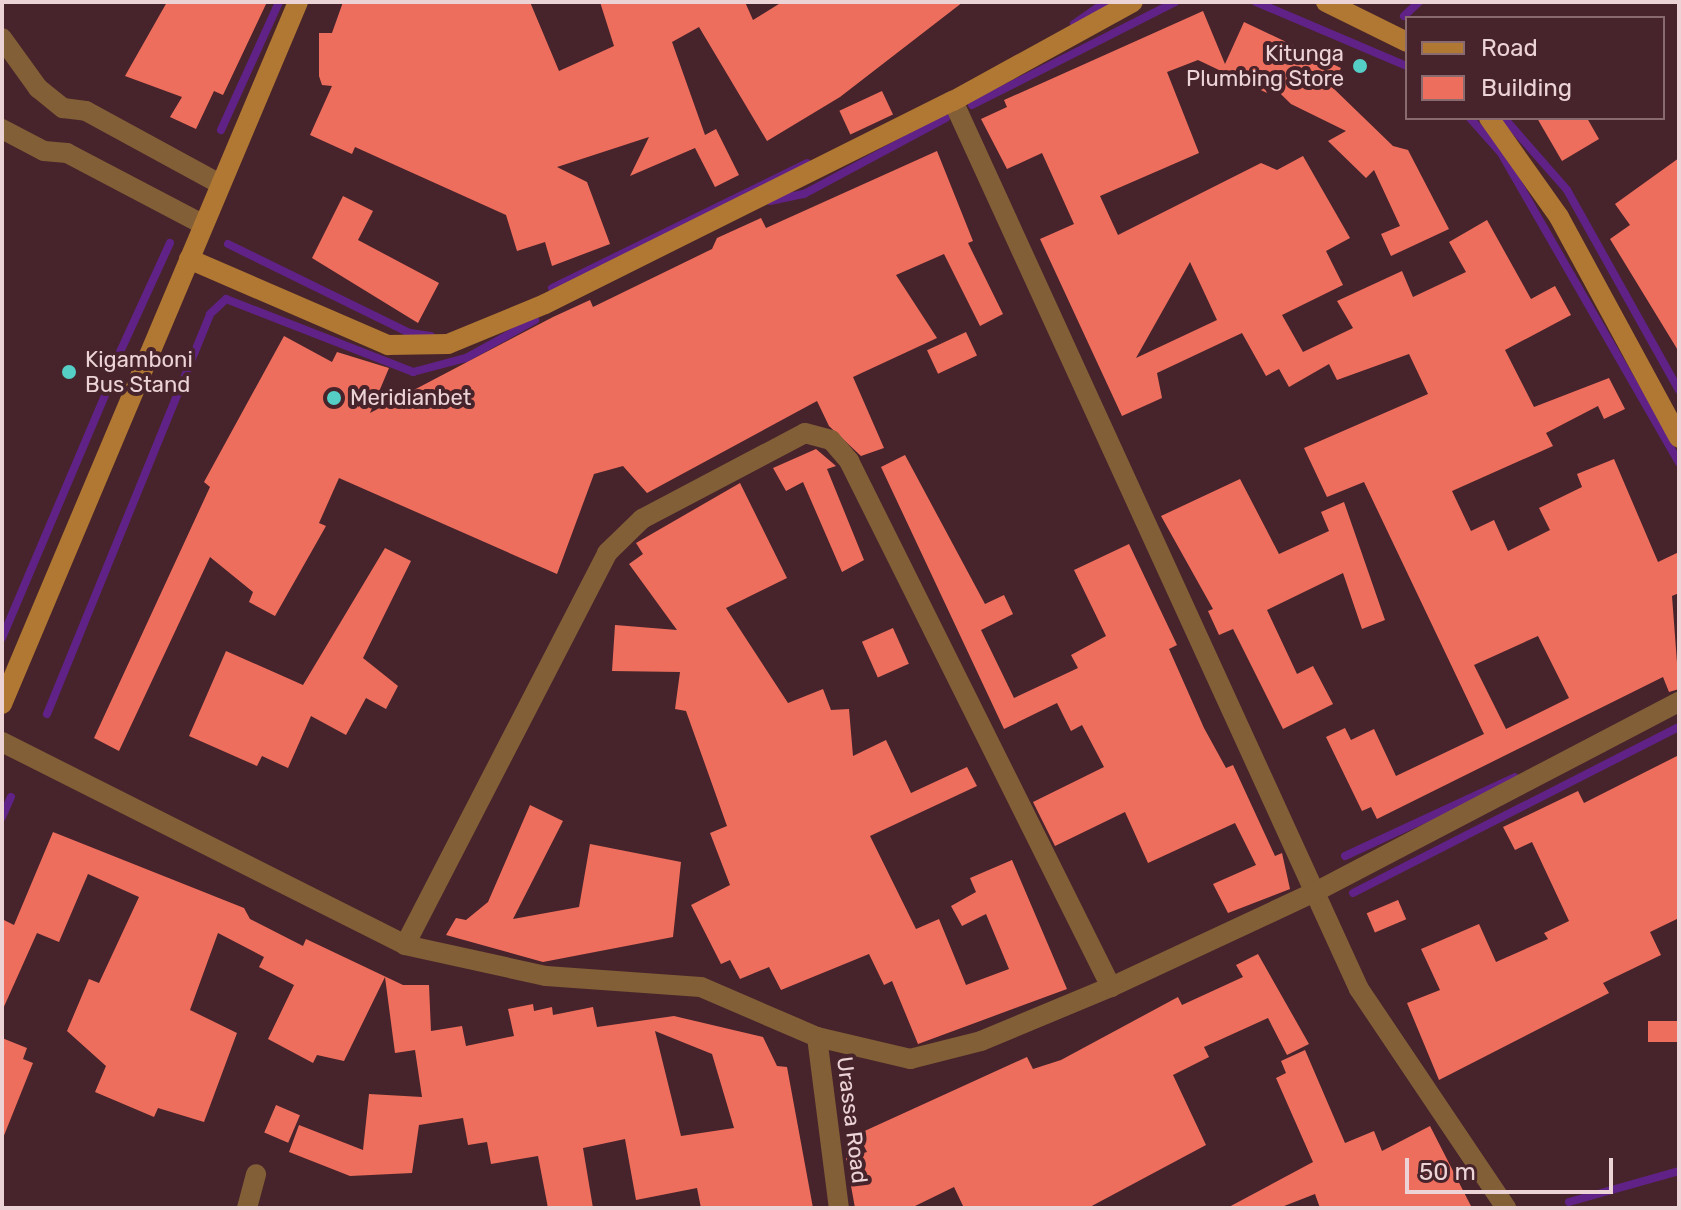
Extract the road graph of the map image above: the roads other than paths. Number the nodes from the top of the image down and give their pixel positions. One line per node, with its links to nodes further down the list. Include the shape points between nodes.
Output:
1 (298, 2): 9 (main road)
2 (1133, 2): 6 (main road)
3 (1326, 2): 5 (main road)
4 (2, 38): 9 (street, via 38,88 63,108 86,111)
5 (1405, 41)
6 (953, 101): 11 (main road, via 545,304 448,344 388,345); 16 (street)
7 (1490, 120): 12 (main road, via 1559,217)
8 (2, 129): 10 (street, via 44,151 67,153)
9 (218, 183): 10 (main road)
10 (202, 224): 11 (main road)
11 (189, 259): 14 (main road)
12 (1679, 438)
13 (1679, 702): 16 (street)
14 (2, 704)
15 (2, 742): 17 (street)
16 (1319, 890): 18 (street); 23 (street, via 1359,989)
17 (405, 945): 18 (street, via 607,553 642,519 805,433 831,440 849,461); 19 (street, via 533,974 701,987)
18 (1111, 987): 19 (street, via 981,1041 910,1059)
19 (817, 1037): 22 (street, Urassa Road)
20 (256, 1174): 21 (street)
21 (247, 1208)
22 (839, 1208)
23 (1506, 1208)

